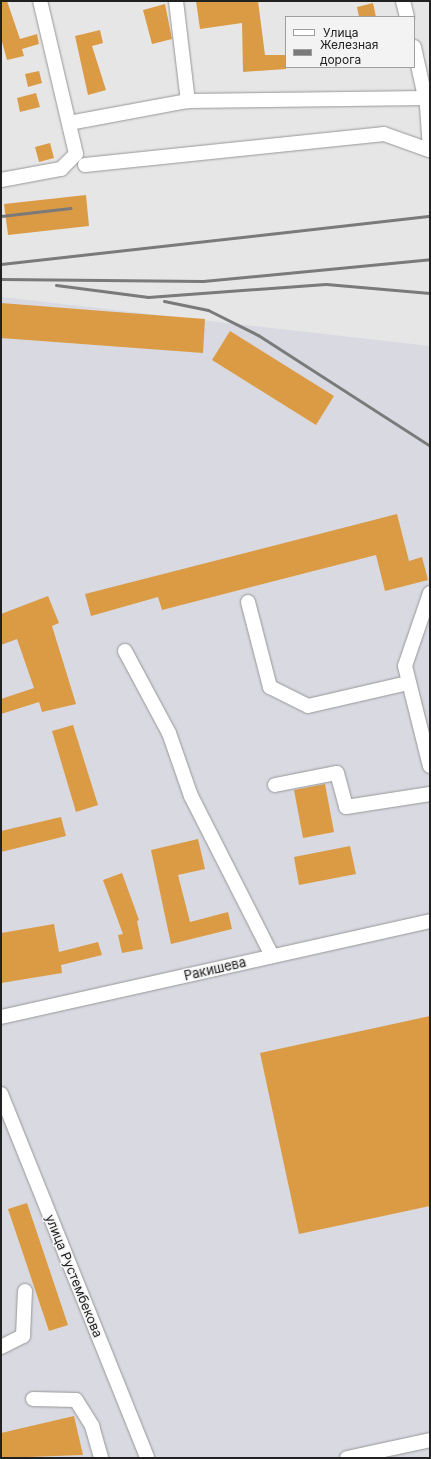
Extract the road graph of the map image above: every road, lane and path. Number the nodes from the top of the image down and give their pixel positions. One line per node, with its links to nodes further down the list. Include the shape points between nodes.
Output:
1 (40, 1): 8 (street)
2 (176, 1): 6 (street)
3 (404, 1): 4 (street)
4 (407, 16)
5 (415, 51): 7 (street)
6 (188, 101): 7 (street); 8 (street)
7 (428, 103): 9 (street)
8 (69, 123): 11 (street, via 76,154 62,169)
9 (430, 150): 10 (street, via 384,134)
10 (85, 164)
11 (1, 180)
12 (430, 593): 15 (street, via 404,666)
13 (248, 602): 15 (street, via 270,687 308,706)
14 (125, 651): 20 (street, via 169,733 191,796)
15 (408, 683): 16 (street)
16 (430, 766)
17 (275, 785): 18 (street, via 337,773 346,807)
18 (430, 794)
19 (430, 921): 20 (street, Ракишева)
20 (272, 956): 21 (street, Ракишева)
21 (1, 1018)
22 (1, 1094): 29 (street, улица Рустембекова)
23 (25, 1291): 24 (street, via 24,1336)
24 (1, 1347)
25 (33, 1399): 28 (street, via 76,1400 92,1426)
26 (430, 1440): 27 (street)
27 (392, 1453): 30 (street)
28 (101, 1458)
29 (147, 1458)
30 (347, 1458)

